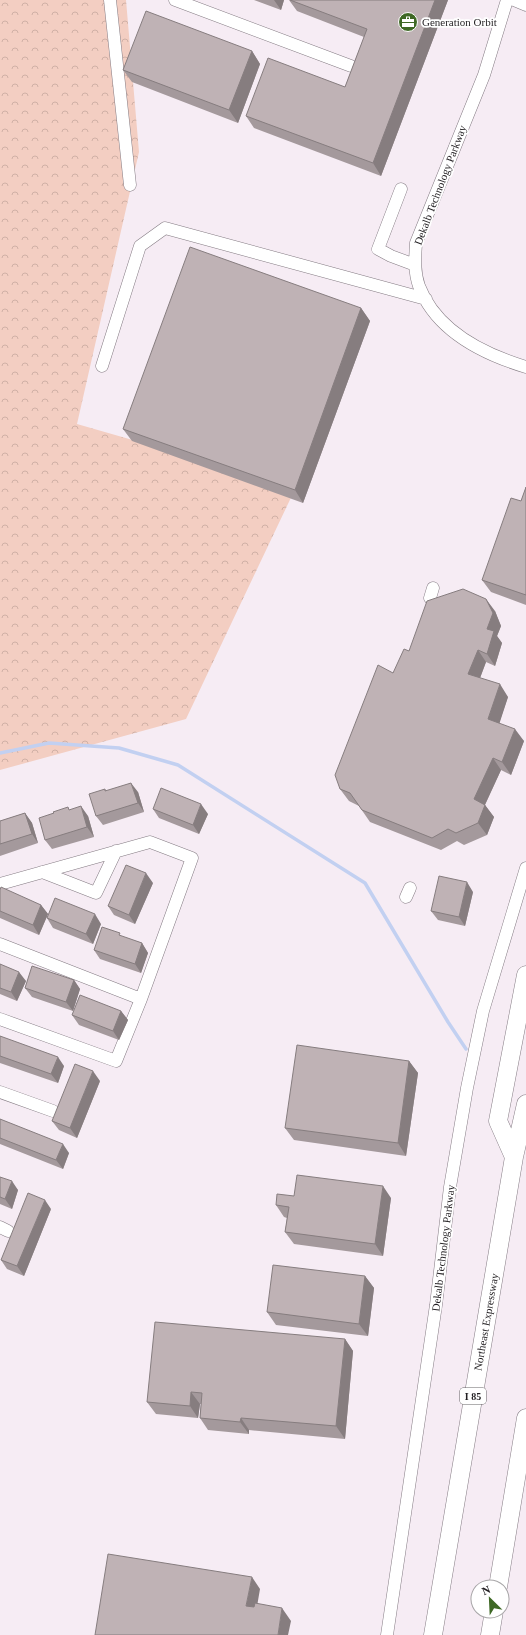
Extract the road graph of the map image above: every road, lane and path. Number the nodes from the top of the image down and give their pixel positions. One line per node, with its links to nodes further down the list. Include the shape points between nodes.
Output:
1 (110, 0): 7 (street)
2 (175, 0): 6 (street)
3 (507, 0): 9 (street, Dekalb Technology Parkway, via 484,75 416,243)
4 (514, 0): 5 (street)
5 (526, 5)
6 (351, 66)
7 (130, 185)
8 (401, 189): 9 (street, via 378,249)
9 (415, 265): 10 (street, Dekalb Technology Parkway, via 419,286)
10 (426, 299): 11 (street, via 165,228 140,246); 12 (street, Dekalb Technology Parkway, via 432,312 463,340)
11 (102, 366)
12 (526, 367)
13 (116, 851): 15 (street); 15 (street, via 96,893); 19 (street, via 150,842 192,858)
14 (526, 868): 28 (street, Dekalb Technology Parkway, via 483,1011 450,1187 436,1304)
15 (42, 872): 16 (street)
16 (0, 884)
17 (0, 944): 19 (street)
18 (526, 974): 24 (highway, via 498,1121)
19 (141, 999): 20 (street, via 116,1061)
20 (0, 1019)
21 (0, 1092): 23 (street)
22 (526, 1104): 24 (highway, Northeast Expressway / I 85)
23 (53, 1111)
24 (514, 1157): 29 (highway, Northeast Expressway / I 85)
25 (526, 1418): 26 (highway)
26 (499, 1579)
27 (493, 1619): 30 (highway)
28 (387, 1635)
29 (433, 1635)
30 (490, 1635)

